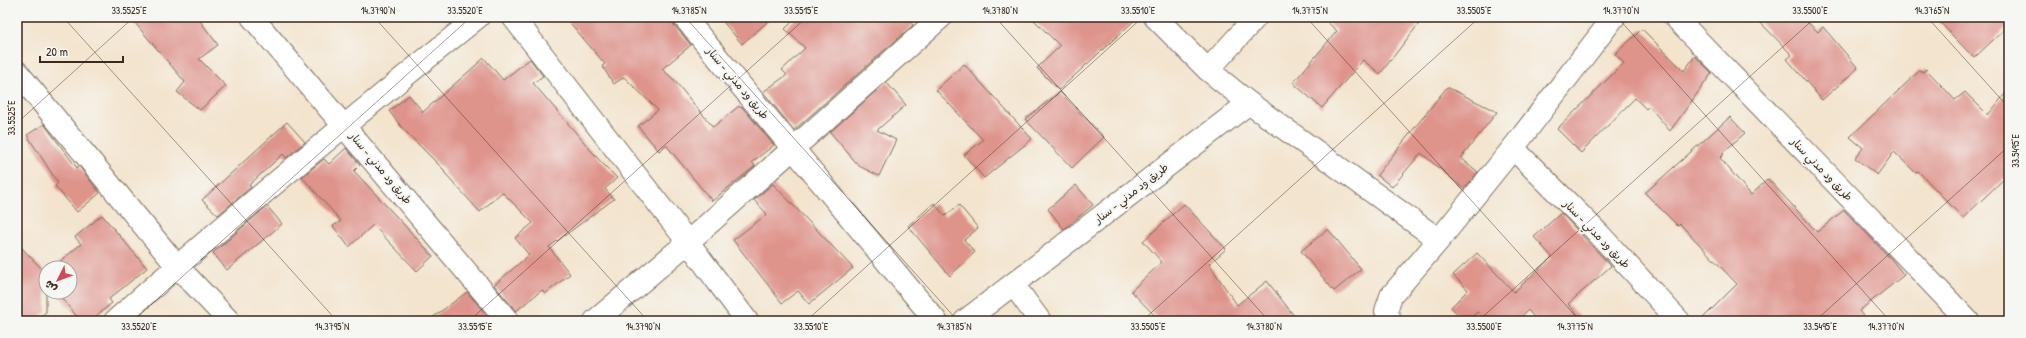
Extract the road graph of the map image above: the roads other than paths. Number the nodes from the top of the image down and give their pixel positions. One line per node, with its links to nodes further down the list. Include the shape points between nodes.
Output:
1 (252, 17): 13 (street, طريق ود مدني - سنار)
2 (478, 17): 13 (street)
3 (513, 17): 17 (street)
4 (684, 17): 15 (street, طريق ود مدني - سنار)
5 (941, 17): 15 (street)
6 (1155, 17): 10 (street)
7 (1256, 17): 10 (street)
8 (1614, 17): 14 (street)
9 (1675, 17): 30 (street, طريق ود مدني سنار)
10 (1208, 70): 12 (street)
11 (17, 72): 18 (street)
12 (1249, 103): 16 (street); 19 (street, طريق ود مدني - سنار)
13 (344, 124): 18 (street); 22 (street, طريق ود مدني - سنار)
14 (1513, 148): 16 (street); 29 (street, طريق ود مدني - سنار, via 1599,234)
15 (793, 149): 17 (street); 25 (street, طريق ود مدني - سنار)
16 (1439, 240): 28 (street, via 1391,296 1386,311)
17 (688, 242): 23 (street); 24 (street)
18 (177, 266): 20 (street); 21 (street)
19 (1013, 284): 26 (street, طريق ود مدني - سنار); 27 (street)
20 (115, 321)
21 (229, 321)
22 (508, 321)
23 (595, 321)
24 (747, 321)
25 (936, 321)
26 (965, 321)
27 (1040, 321)
28 (1391, 321)
29 (1679, 321)
30 (1968, 321)

